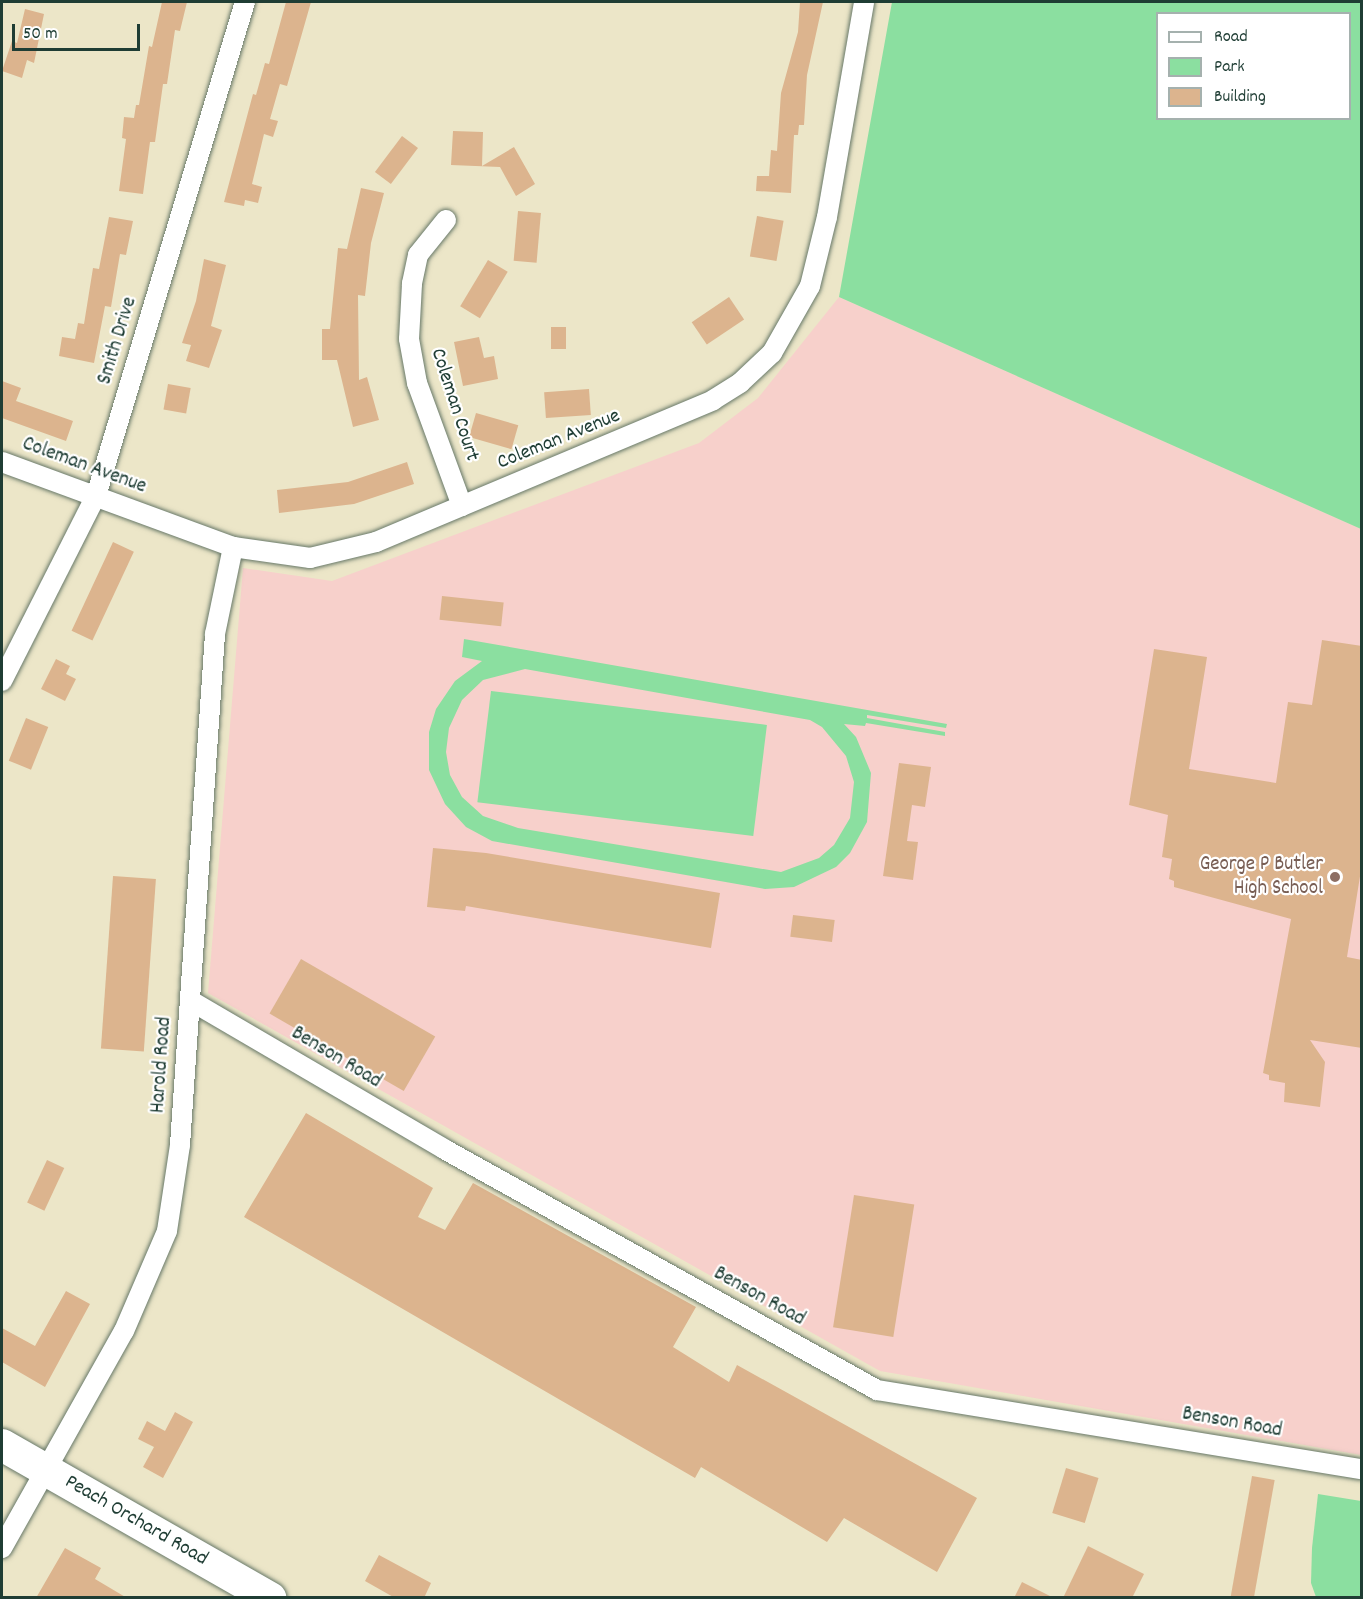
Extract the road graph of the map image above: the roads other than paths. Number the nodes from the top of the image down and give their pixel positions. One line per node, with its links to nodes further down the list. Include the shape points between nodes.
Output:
1 (245, 2): 5 (street, Smith Drive)
2 (864, 2): 6 (street, Coleman Avenue, via 821,246 798,311 772,353 740,383 713,400)
3 (446, 220): 6 (street, Coleman Court, via 418,255 411,284 409,339 417,383)
4 (2, 462): 5 (street, Coleman Avenue)
5 (96, 496): 7 (street, Coleman Avenue); 8 (street, Smith Drive)
6 (462, 506): 7 (street, Coleman Avenue, via 376,542 329,556 292,557)
7 (233, 547): 9 (street, Harold Road, via 214,645)
8 (2, 681)
9 (191, 1001): 11 (street, Benson Road, via 444,1149 877,1390); 12 (street, Harold Road, via 177,1173 166,1231 124,1332)
10 (2, 1445): 12 (main road, Peach Orchard Road)
11 (1362, 1469)
12 (45, 1470): 13 (street, Harold Road); 14 (main road, Peach Orchard Road)
13 (2, 1548)
14 (270, 1598)

